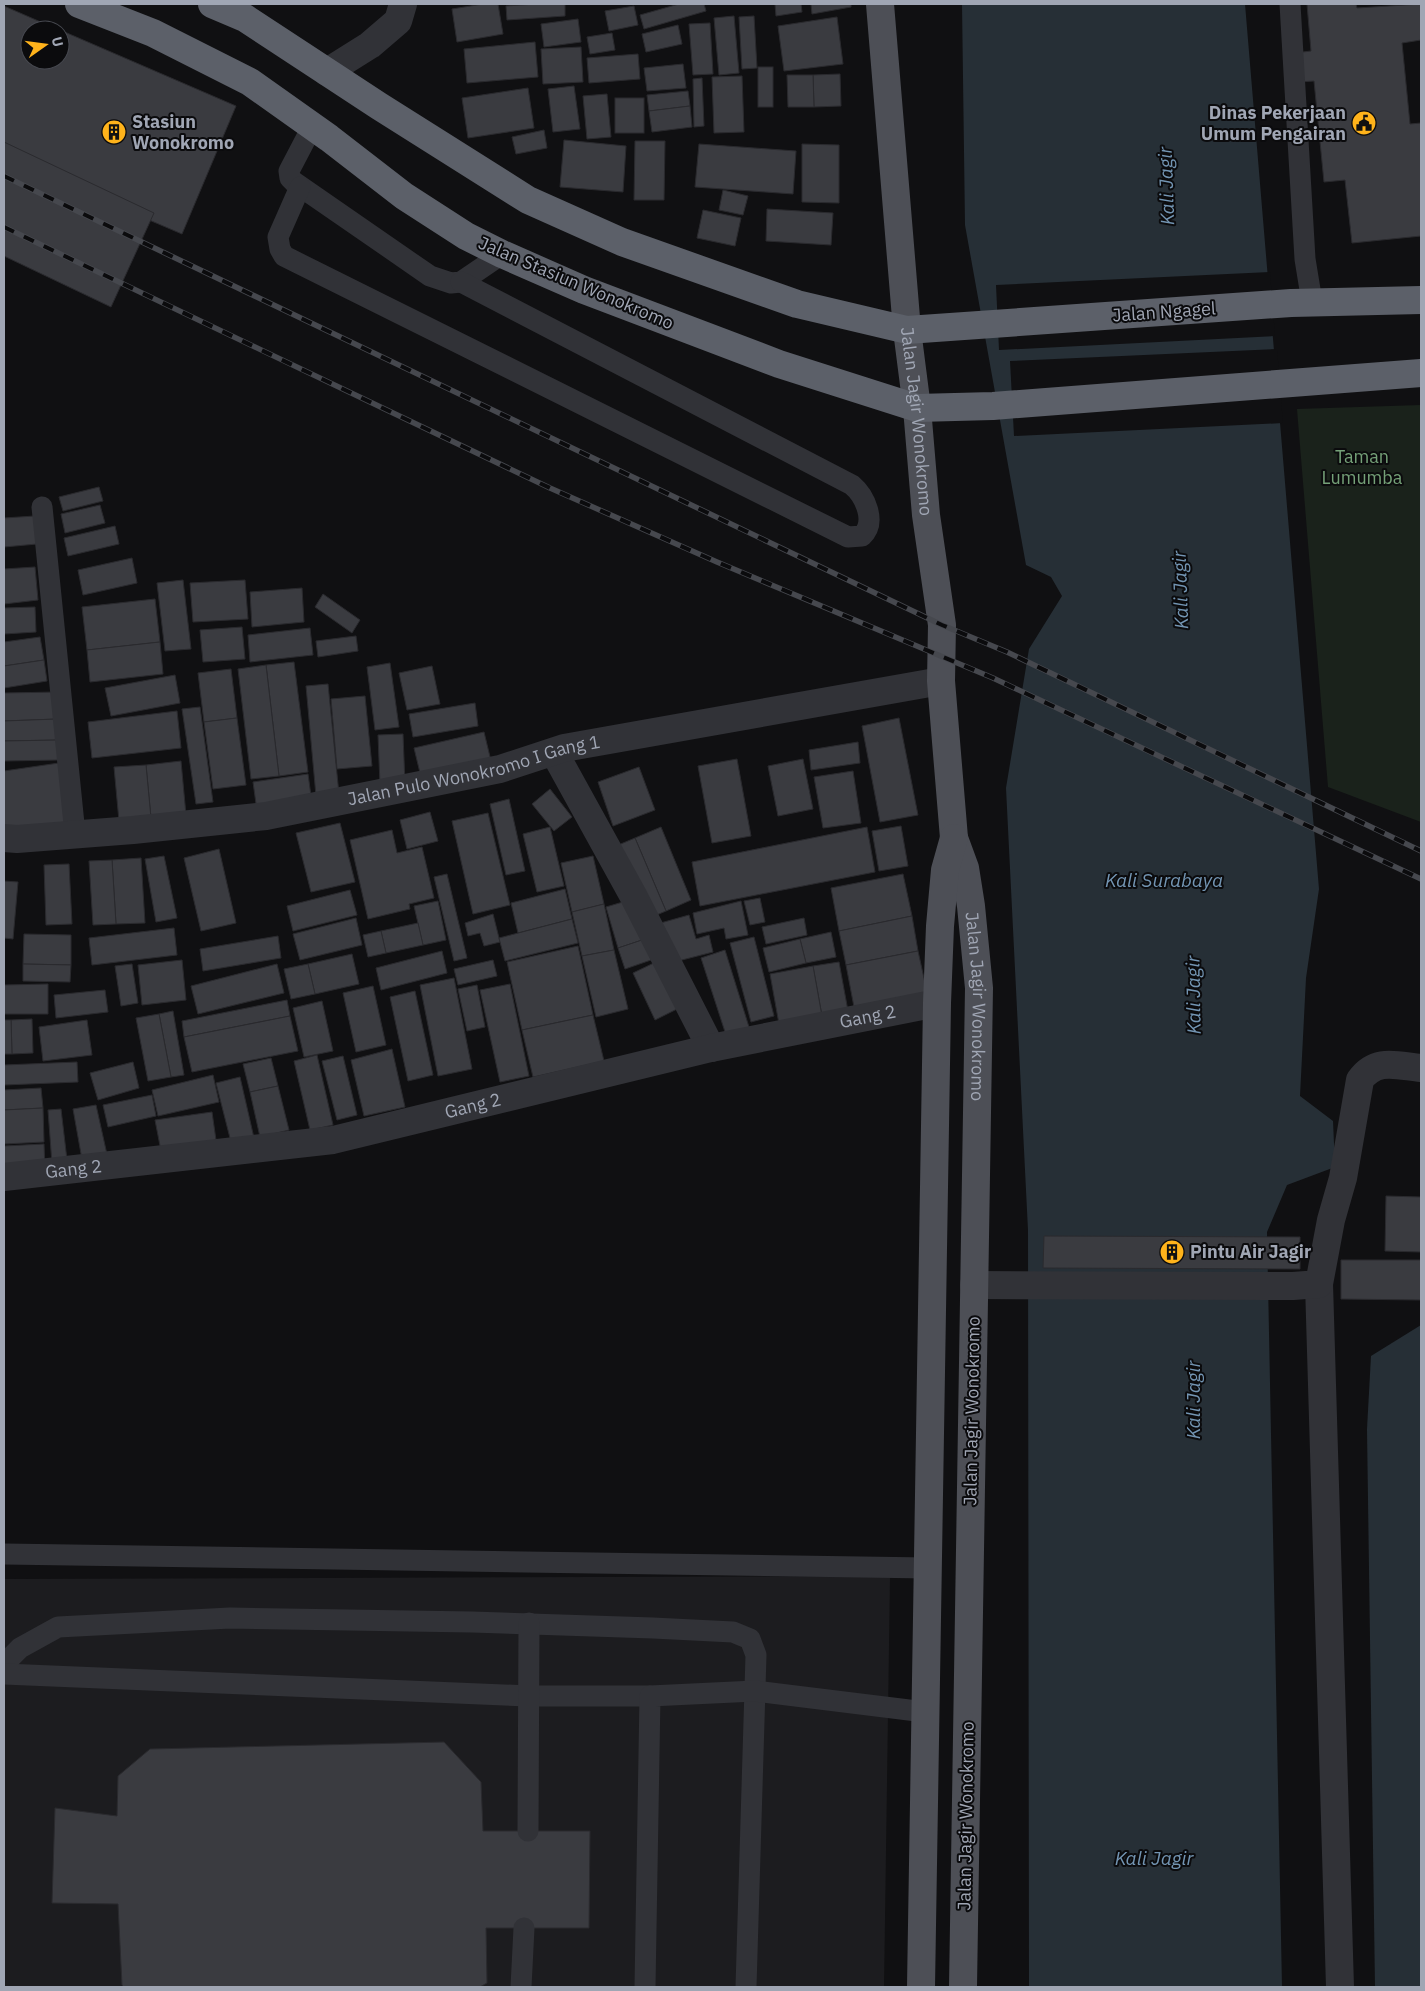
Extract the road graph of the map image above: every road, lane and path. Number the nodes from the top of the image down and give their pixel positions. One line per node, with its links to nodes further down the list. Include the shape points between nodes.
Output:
1 (78, 4): 8 (highway, Jalan Stasiun Wonokromo, via 153,33 250,82)
2 (212, 4): 6 (highway)
3 (403, 4): 7 (street, via 398,21 370,45)
4 (880, 4): 14 (main road, Jalan Jagir Wonokromo)
5 (1290, 4): 13 (lane, via 1304,260)
6 (238, 11): 7 (highway)
7 (327, 72): 14 (highway, via 528,200 614,239 797,304)
8 (312, 126): 9 (lane, via 289,171 290,178); 10 (highway, Jalan Stasiun Wonokromo, via 404,196 466,236)
9 (300, 186): 11 (lane, via 430,276 451,283); 11 (lane, via 278,236 284,256 848,537 862,536 866,532 867,509 852,484)
10 (502, 254): 11 (lane); 16 (highway, Jalan Stasiun Wonokromo, via 584,290 779,364)
11 (461, 282)
12 (1421, 300): 13 (highway, Jalan Ngagel)
13 (1302, 302): 14 (highway, Jalan Ngagel)
14 (906, 330): 16 (main road, Jalan Jagir Wonokromo)
15 (1421, 373): 16 (highway, via 992,406)
16 (917, 408): 18 (main road, Jalan Jagir Wonokromo, via 926,514 942,625)
17 (42, 506): 20 (lane)
18 (941, 682): 19 (street, Jalan Pulo Wonokromo I Gang 1); 22 (main road, Jalan Jagir Wonokromo)
19 (554, 752): 20 (street, Jalan Pulo Wonokromo I Gang 1, via 500,770 266,816); 24 (street, via 634,898)
20 (75, 834): 21 (street, Jalan Pulo Wonokromo I Gang 1)
21 (4, 838)
22 (954, 838): 23 (main road, Jalan Jagir Wonokromo, via 945,870); 27 (main road, Jalan Jagir Wonokromo, via 965,868 979,988)
23 (936, 1003): 24 (street, Gang 2); 30 (main road, Jalan Jagir Wonokromo)
24 (710, 1048): 26 (street, Gang 2, via 333,1140)
25 (1421, 1068): 28 (street, via 1378,1064 1360,1080 1343,1178)
26 (4, 1177)
27 (974, 1285): 28 (street); 31 (main road, Jalan Jagir Wonokromo)
28 (1306, 1285): 46 (street)
29 (4, 1554): 30 (lane)
30 (928, 1568): 31 (main road); 38 (main road, Jalan Jagir Wonokromo)
31 (970, 1569): 45 (main road, Jalan Jagir Wonokromo)
32 (529, 1624): 33 (lane, via 230,1618 58,1627 20,1648); 35 (lane, via 733,1632 750,1639 756,1655); 36 (lane)
33 (4, 1664)
34 (4, 1674): 36 (lane)
35 (755, 1691): 37 (lane); 38 (lane); 43 (lane)
36 (529, 1696): 37 (lane); 39 (lane)
37 (650, 1696): 42 (lane)
38 (925, 1712): 44 (main road, Jalan Jagir Wonokromo)
39 (528, 1832)
40 (524, 1928): 41 (lane)
41 (521, 1987)
42 (645, 1987)
43 (746, 1987)
44 (921, 1987)
45 (963, 1987)
46 (1340, 1987)

